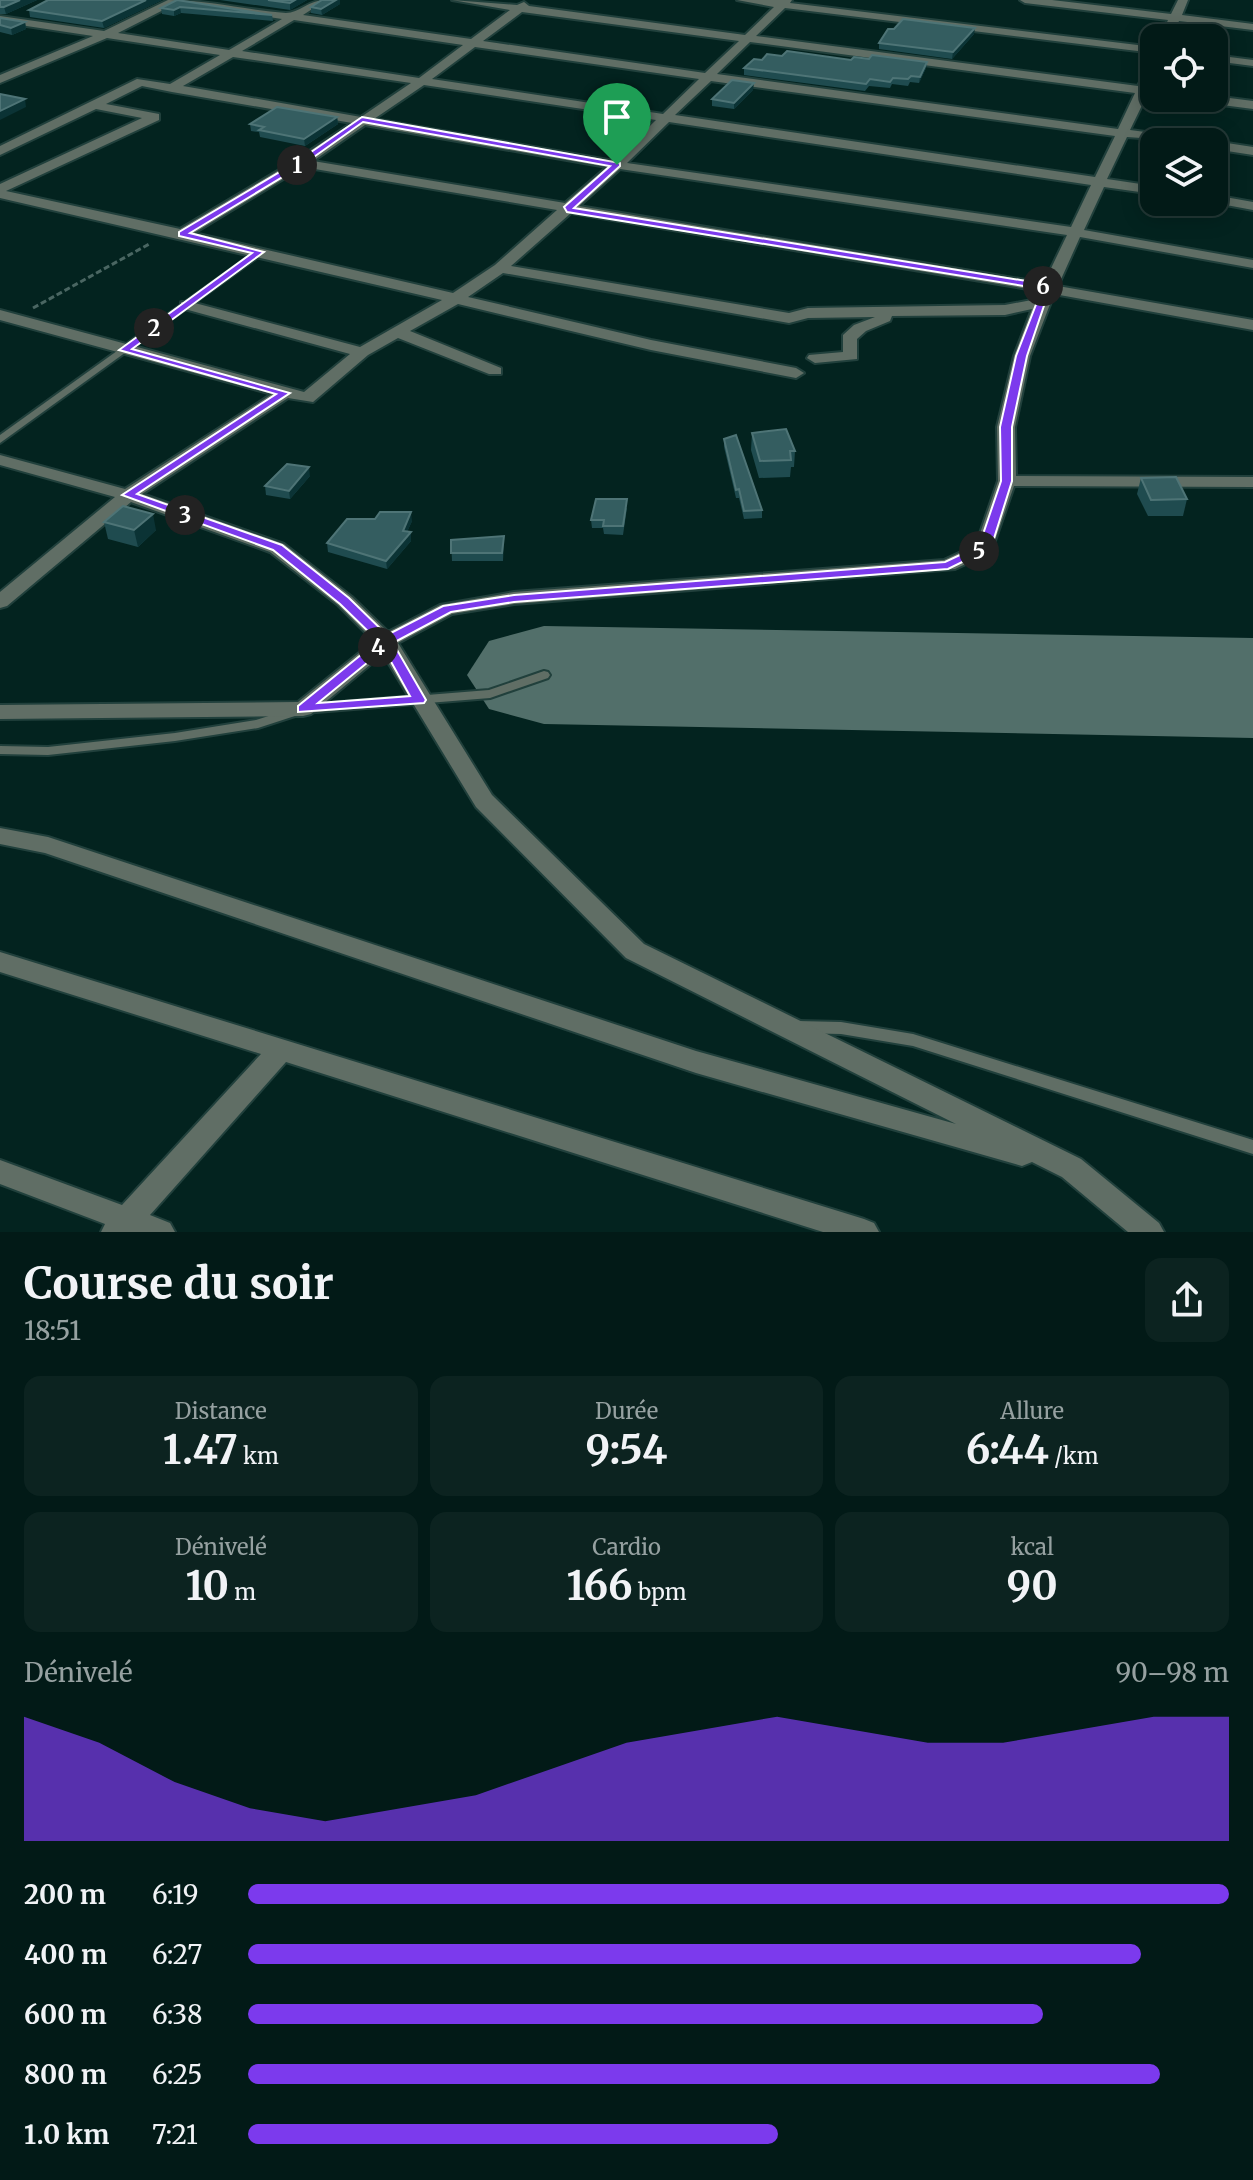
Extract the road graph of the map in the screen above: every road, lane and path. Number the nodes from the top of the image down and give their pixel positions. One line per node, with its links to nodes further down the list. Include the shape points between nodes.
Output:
1 (176, 0): 10 (street); 15 (street)
2 (321, 0): 10 (street)
3 (457, 0): 8 (street)
4 (742, 0): 7 (street)
5 (1025, 0): 11 (street)
6 (1183, 0): 11 (street)
7 (784, 2): 16 (street); 18 (street)
8 (526, 4): 16 (street); 17 (street)
9 (30, 10): 12 (street)
10 (293, 16): 17 (street); 19 (street)
11 (1174, 18): 13 (street); 14 (street)
12 (2, 21): 15 (street)
13 (1172, 24)
14 (1253, 27)
15 (105, 35): 19 (street); 23 (street)
16 (748, 38): 22 (street); 26 (street)
17 (472, 43): 22 (street); 24 (street)
18 (1140, 48)
19 (233, 52): 24 (street); 25 (street)
20 (1228, 60): 21 (street)
21 (1253, 63)
22 (706, 76): 31 (street); 33 (street)
23 (0, 79)
24 (422, 81): 31 (street); 32 (street)
25 (172, 88): 29 (street, via 141,82); 32 (street)
26 (1140, 90)
27 (1228, 102): 30 (street)
28 (1140, 103): 33 (street)
29 (94, 105): 36 (street); 42 (street, via 155,117)
30 (1253, 105)
31 (665, 118): 39 (street); 40 (street)
32 (362, 119): 38 (street); 39 (street)
33 (1121, 132): 34 (street); 40 (street)
34 (1140, 135)
35 (1228, 147): 37 (street)
36 (0, 151)
37 (1253, 151)
38 (301, 163): 45 (street); 47 (street)
39 (617, 165): 45 (street); 46 (street)
40 (1098, 180): 41 (street); 46 (street)
41 (1140, 188)
42 (0, 192): 47 (street)
43 (1228, 202): 44 (street)
44 (1253, 206)
45 (567, 209): 50 (street); 51 (street)
46 (1074, 232): 49 (street); 51 (street)
47 (176, 233): 48 (street); 55 (path)
48 (259, 252): 52 (street); 53 (lane)
49 (1253, 264)
50 (500, 268): 52 (street); 54 (street, via 789,318 808,313)
51 (1044, 295): 54 (street, via 1005,310); 56 (street); 66 (street, via 1022,356 1006,427)
52 (453, 300): 57 (street); 62 (street)
53 (186, 305): 58 (lane); 59 (street)
54 (904, 312): 60 (street, via 860,328 849,338 851,356)
55 (6, 317): 58 (street)
56 (1253, 325)
57 (395, 331): 59 (street); 61 (street)
58 (124, 350): 63 (street); 64 (lane)
59 (362, 352): 63 (street, via 307,398)
60 (815, 358)
61 (495, 371)
62 (796, 373)
63 (285, 393): 68 (street)
64 (0, 440)
65 (0, 460): 68 (street)
66 (1007, 481): 67 (street); 70 (street, via 984,548 948,565 514,598 447,609)
67 (1253, 482)
68 (128, 495): 69 (street); 70 (street, via 277,548)
69 (0, 602)
70 (386, 641): 72 (street); 73 (street)
71 (544, 675): 72 (lane, via 490,694)
72 (419, 700): 73 (lane); 78 (street, via 484,801 635,951)
73 (303, 709): 74 (street); 75 (lane, via 258,724 175,737 48,751)
74 (0, 712)
75 (0, 750)
76 (0, 836): 81 (street, via 48,845 696,1062)
77 (2, 966): 79 (street)
78 (786, 1026): 80 (lane, via 841,1028 913,1040); 81 (street)
79 (281, 1050): 83 (street); 85 (street)
80 (1253, 1147)
81 (1071, 1168): 86 (street)
82 (0, 1172): 83 (street)
83 (122, 1226): 84 (street)
84 (160, 1232)
85 (864, 1232)
86 (1149, 1232)

